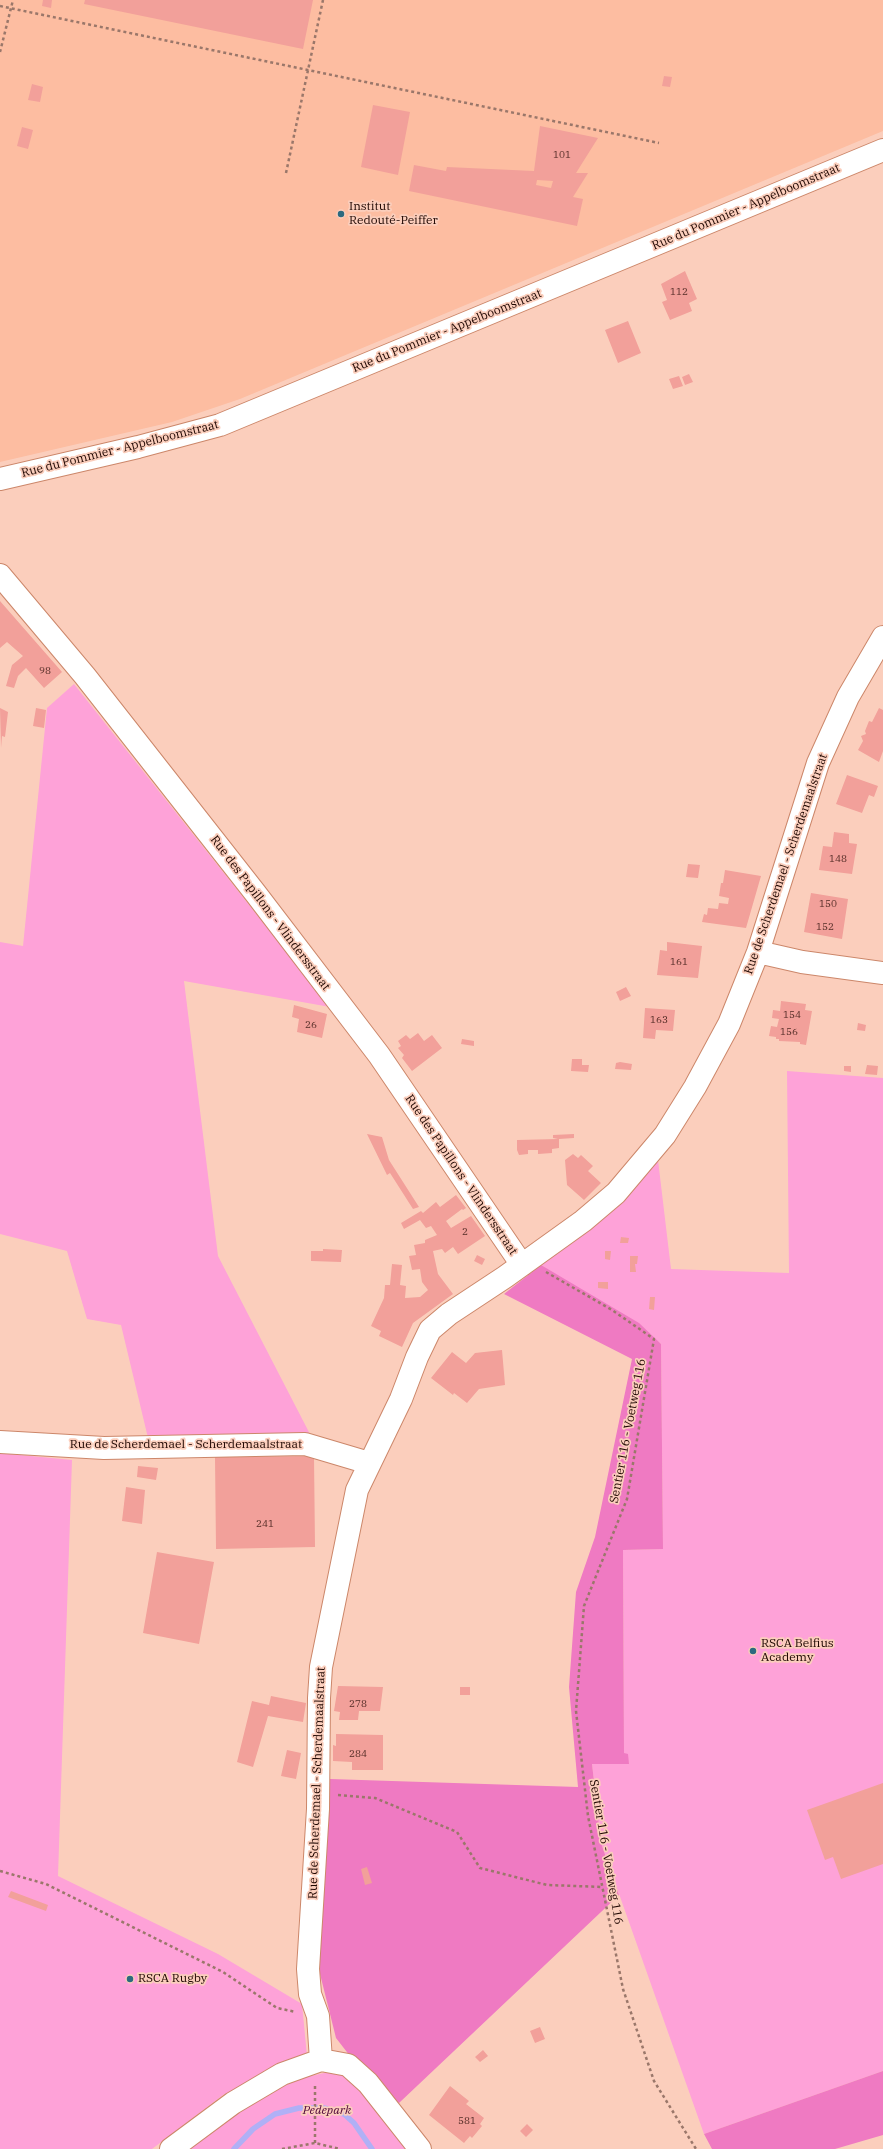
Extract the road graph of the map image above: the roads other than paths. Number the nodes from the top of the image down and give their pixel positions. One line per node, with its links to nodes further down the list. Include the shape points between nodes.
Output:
1 (883, 150): 2 (street, Rue du Pommier - Appelboomstraat, via 220,425 138,448)
2 (0, 479)
3 (0, 575): 7 (street, Rue des Papillons - Vlindersstraat, via 85,676 256,894 378,1055)
4 (883, 637): 5 (street, Rue de Scherdemael - Scherdemaalstraat, via 848,697 818,763)
5 (758, 952): 6 (street, via 802,962); 7 (street, Rue de Scherdemael - Scherdemaalstraat, via 729,1024 665,1135 616,1192 583,1221)
6 (883, 973)
7 (527, 1261): 9 (street, Rue de Scherdemael - Scherdemaalstraat, via 449,1314 430,1330 401,1399)
8 (0, 1442): 9 (street, Rue de Scherdemael - Scherdemaalstraat, via 104,1448 305,1444)
9 (369, 1463): 10 (street, Rue de Scherdemael - Scherdemaalstraat, via 357,1490 321,1667 318,1793 308,1969 310,1994 318,2016)
10 (321, 2060): 11 (street, via 282,2074 233,2102); 12 (street, via 348,2066 368,2083)
11 (171, 2149)
12 (420, 2149)

